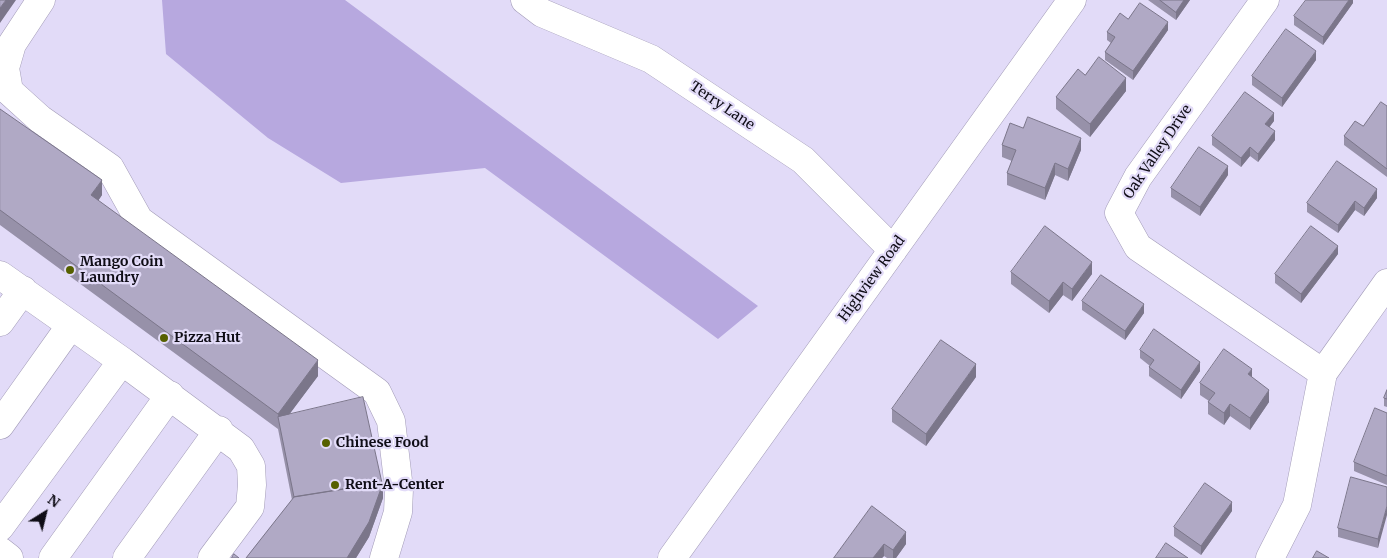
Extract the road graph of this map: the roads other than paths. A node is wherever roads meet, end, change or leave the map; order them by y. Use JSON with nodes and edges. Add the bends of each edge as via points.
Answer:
{"nodes":[{"id":1,"x":41,"y":0,"type":"edge"},
{"id":2,"x":525,"y":0,"type":"edge"},
{"id":3,"x":1072,"y":0,"type":"edge"},
{"id":4,"x":1265,"y":0,"type":"edge"},
{"id":5,"x":894,"y":250,"type":"junction"},
{"id":6,"x":0,"y":274,"type":"edge"},
{"id":7,"x":1387,"y":283,"type":"edge"},
{"id":8,"x":23,"y":290,"type":"junction"},
{"id":9,"x":0,"y":322,"type":"edge"},
{"id":10,"x":72,"y":325,"type":"junction"},
{"id":11,"x":122,"y":360,"type":"junction"},
{"id":12,"x":1323,"y":373,"type":"junction"},
{"id":13,"x":170,"y":395,"type":"junction"},
{"id":14,"x":0,"y":425,"type":"edge"},
{"id":15,"x":219,"y":430,"type":"junction"},
{"id":16,"x":0,"y":527,"type":"edge"},
{"id":17,"x":0,"y":551,"type":"edge"},
{"id":18,"x":9,"y":558,"type":"edge"},
{"id":19,"x":53,"y":558,"type":"edge"},
{"id":20,"x":127,"y":558,"type":"edge"},
{"id":21,"x":212,"y":558,"type":"edge"},
{"id":22,"x":384,"y":558,"type":"edge"},
{"id":23,"x":672,"y":558,"type":"edge"},
{"id":24,"x":1270,"y":558,"type":"edge"}],
"edges":[{"from":1,"to":22,"type":"street","via":[[12,44],[5,68],[9,91],[40,119],[110,168],[138,220],[377,392],[391,420],[399,489],[398,512]]},
{"from":2,"to":5,"type":"street","name":"Terry Lane","via":[[542,13],[651,59],[803,160]]},
{"from":3,"to":5,"type":"street","name":"Highview Road"},
{"from":4,"to":12,"type":"street","name":"Oak Valley Drive","via":[[1138,177],[1119,213],[1138,247]]},
{"from":5,"to":23,"type":"street","name":"Highview Road"},
{"from":6,"to":8,"type":"street"},
{"from":7,"to":12,"type":"street"},
{"from":8,"to":9,"type":"street"},
{"from":8,"to":10,"type":"street"},
{"from":10,"to":11,"type":"street"},
{"from":10,"to":14,"type":"street"},
{"from":11,"to":13,"type":"street"},
{"from":11,"to":16,"type":"street"},
{"from":12,"to":24,"type":"street","via":[[1297,505]]},
{"from":13,"to":15,"type":"street"},
{"from":13,"to":19,"type":"street"},
{"from":15,"to":20,"type":"street"},
{"from":15,"to":21,"type":"street","via":[[241,449],[251,466],[252,485],[250,507]]},
{"from":17,"to":18,"type":"street"}]}
